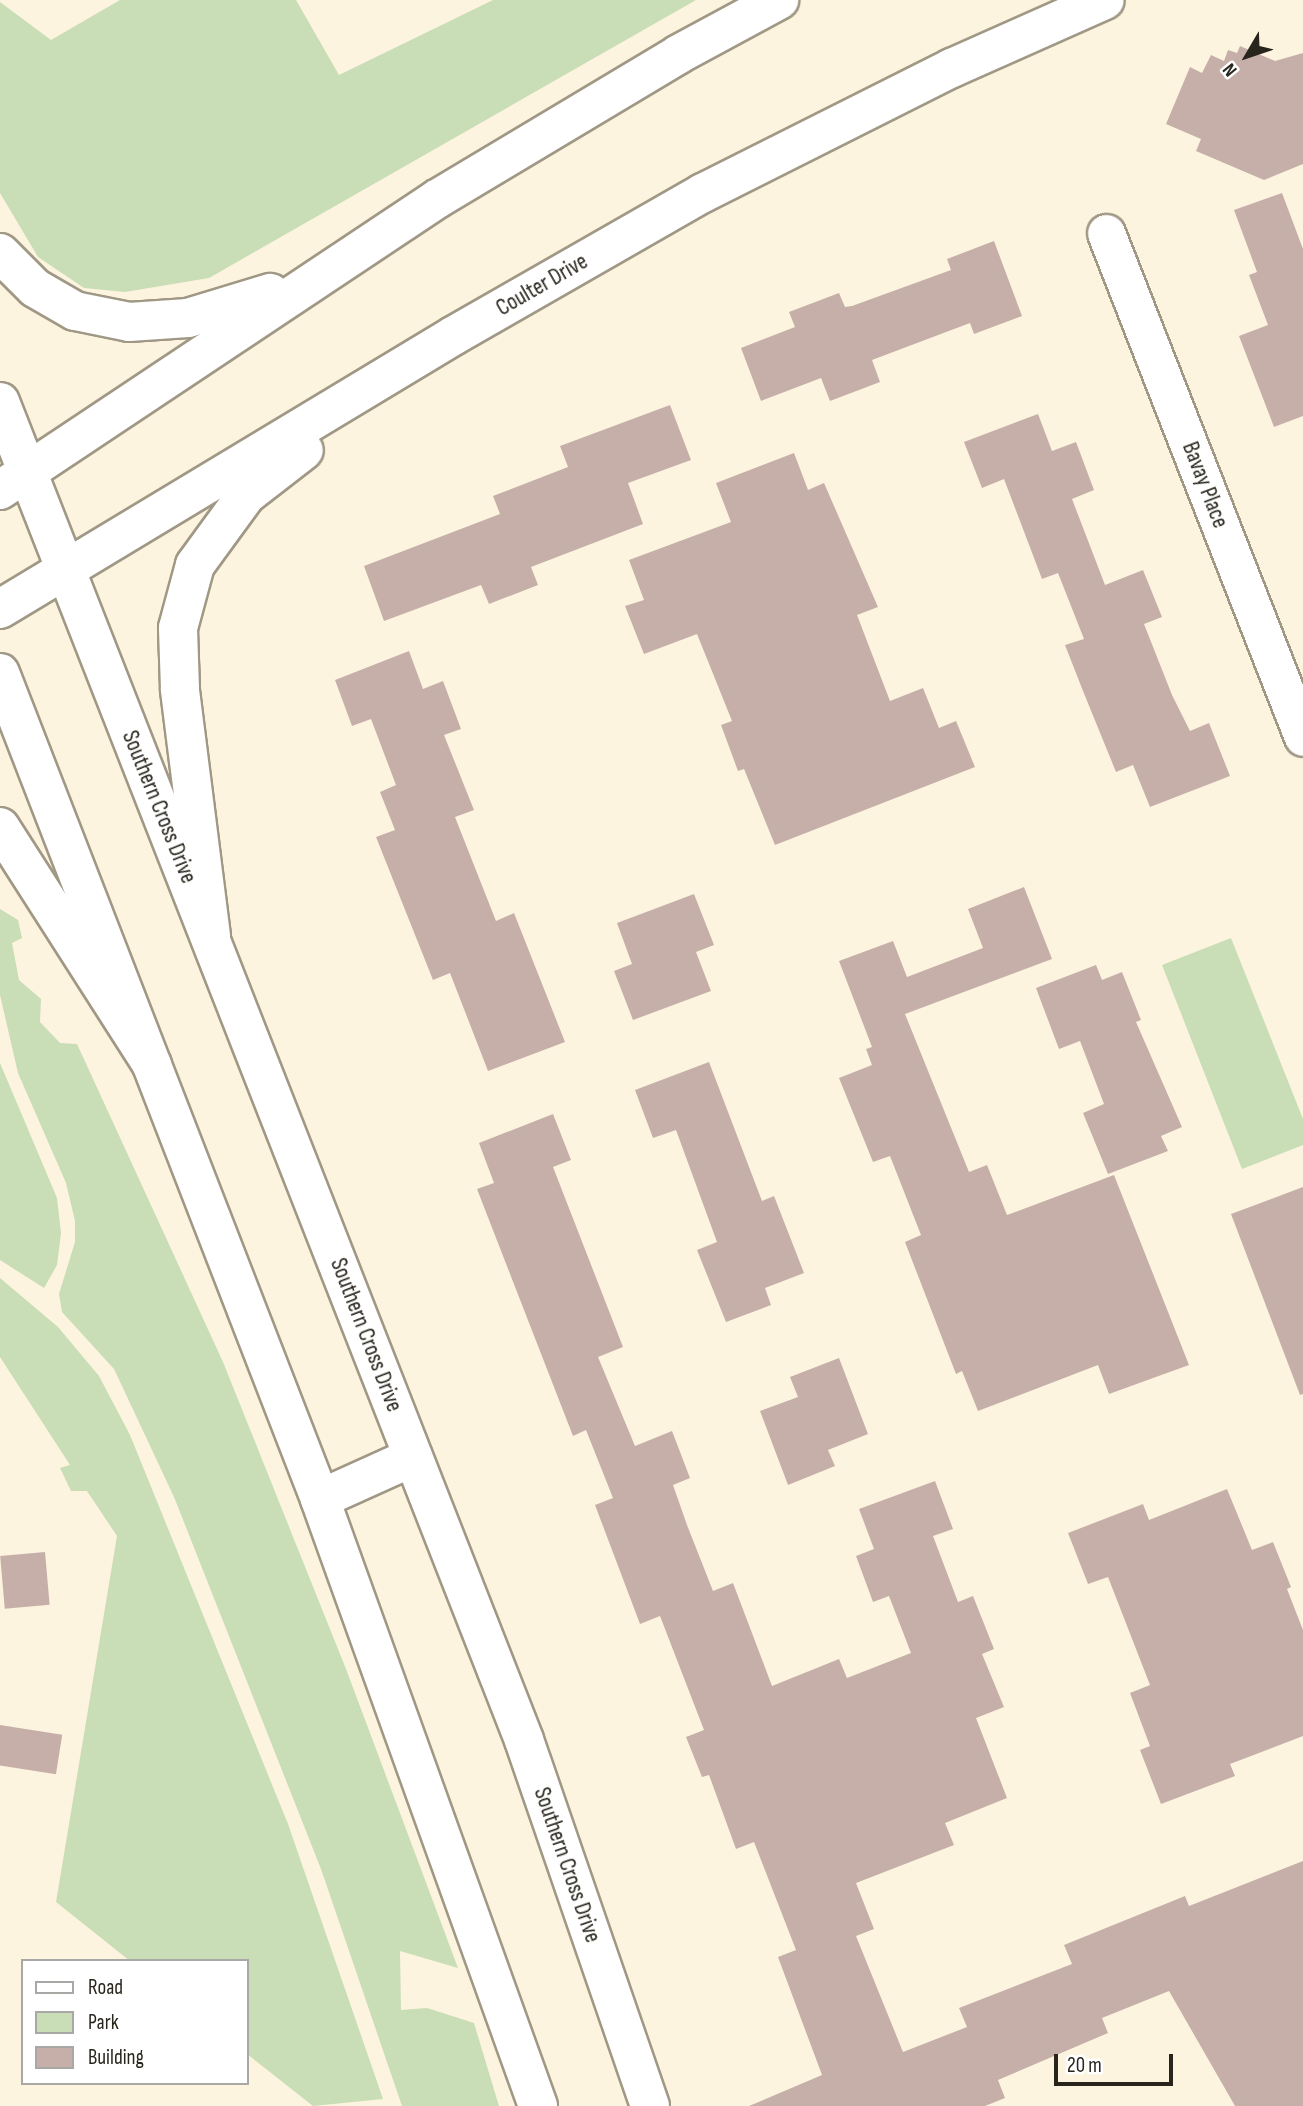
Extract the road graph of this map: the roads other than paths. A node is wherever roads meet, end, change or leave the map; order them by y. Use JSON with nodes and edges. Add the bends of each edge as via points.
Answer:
{"nodes":[{"id":1,"x":779,"y":0,"type":"edge"},
{"id":2,"x":1105,"y":0,"type":"edge"},
{"id":3,"x":1106,"y":233,"type":"dead end"},
{"id":4,"x":0,"y":253,"type":"edge"},
{"id":5,"x":310,"y":280,"type":"junction"},
{"id":6,"x":453,"y":336,"type":"junction"},
{"id":7,"x":0,"y":402,"type":"edge"},
{"id":8,"x":14,"y":480,"type":"edge"},
{"id":9,"x":66,"y":569,"type":"junction"},
{"id":10,"x":0,"y":610,"type":"edge"},
{"id":11,"x":0,"y":673,"type":"edge"},
{"id":12,"x":1303,"y":737,"type":"edge"},
{"id":13,"x":0,"y":827,"type":"edge"},
{"id":14,"x":211,"y":936,"type":"junction"},
{"id":15,"x":152,"y":1065,"type":"junction"},
{"id":16,"x":413,"y":1457,"type":"junction"},
{"id":17,"x":320,"y":1499,"type":"junction"},
{"id":18,"x":538,"y":2106,"type":"edge"},
{"id":19,"x":650,"y":2106,"type":"edge"}],
"edges":[{"from":1,"to":5,"type":"main road","via":[[679,54]]},
{"from":2,"to":6,"type":"main road","name":"Coulter Drive","via":[[952,68],[703,193]]},
{"from":3,"to":12,"type":"street","name":"Bavay Place"},
{"from":4,"to":5,"type":"main road","via":[[35,288],[75,311],[129,322],[188,318]]},
{"from":5,"to":8,"type":"main road"},
{"from":6,"to":9,"type":"main road","name":"Coulter Drive"},
{"from":6,"to":14,"type":"main road","via":[[246,495],[195,565],[178,628],[180,689]]},
{"from":7,"to":8,"type":"main road","name":"Southern Cross Drive"},
{"from":8,"to":9,"type":"main road","name":"Southern Cross Drive"},
{"from":9,"to":10,"type":"main road","name":"Coulter Drive"},
{"from":9,"to":14,"type":"main road","name":"Southern Cross Drive"},
{"from":11,"to":15,"type":"main road"},
{"from":13,"to":15,"type":"main road"},
{"from":14,"to":16,"type":"main road","name":"Southern Cross Drive"},
{"from":15,"to":17,"type":"main road"},
{"from":16,"to":17,"type":"main road"},
{"from":16,"to":19,"type":"main road","name":"Southern Cross Drive","via":[[524,1740]]},
{"from":17,"to":18,"type":"main road"}]}
